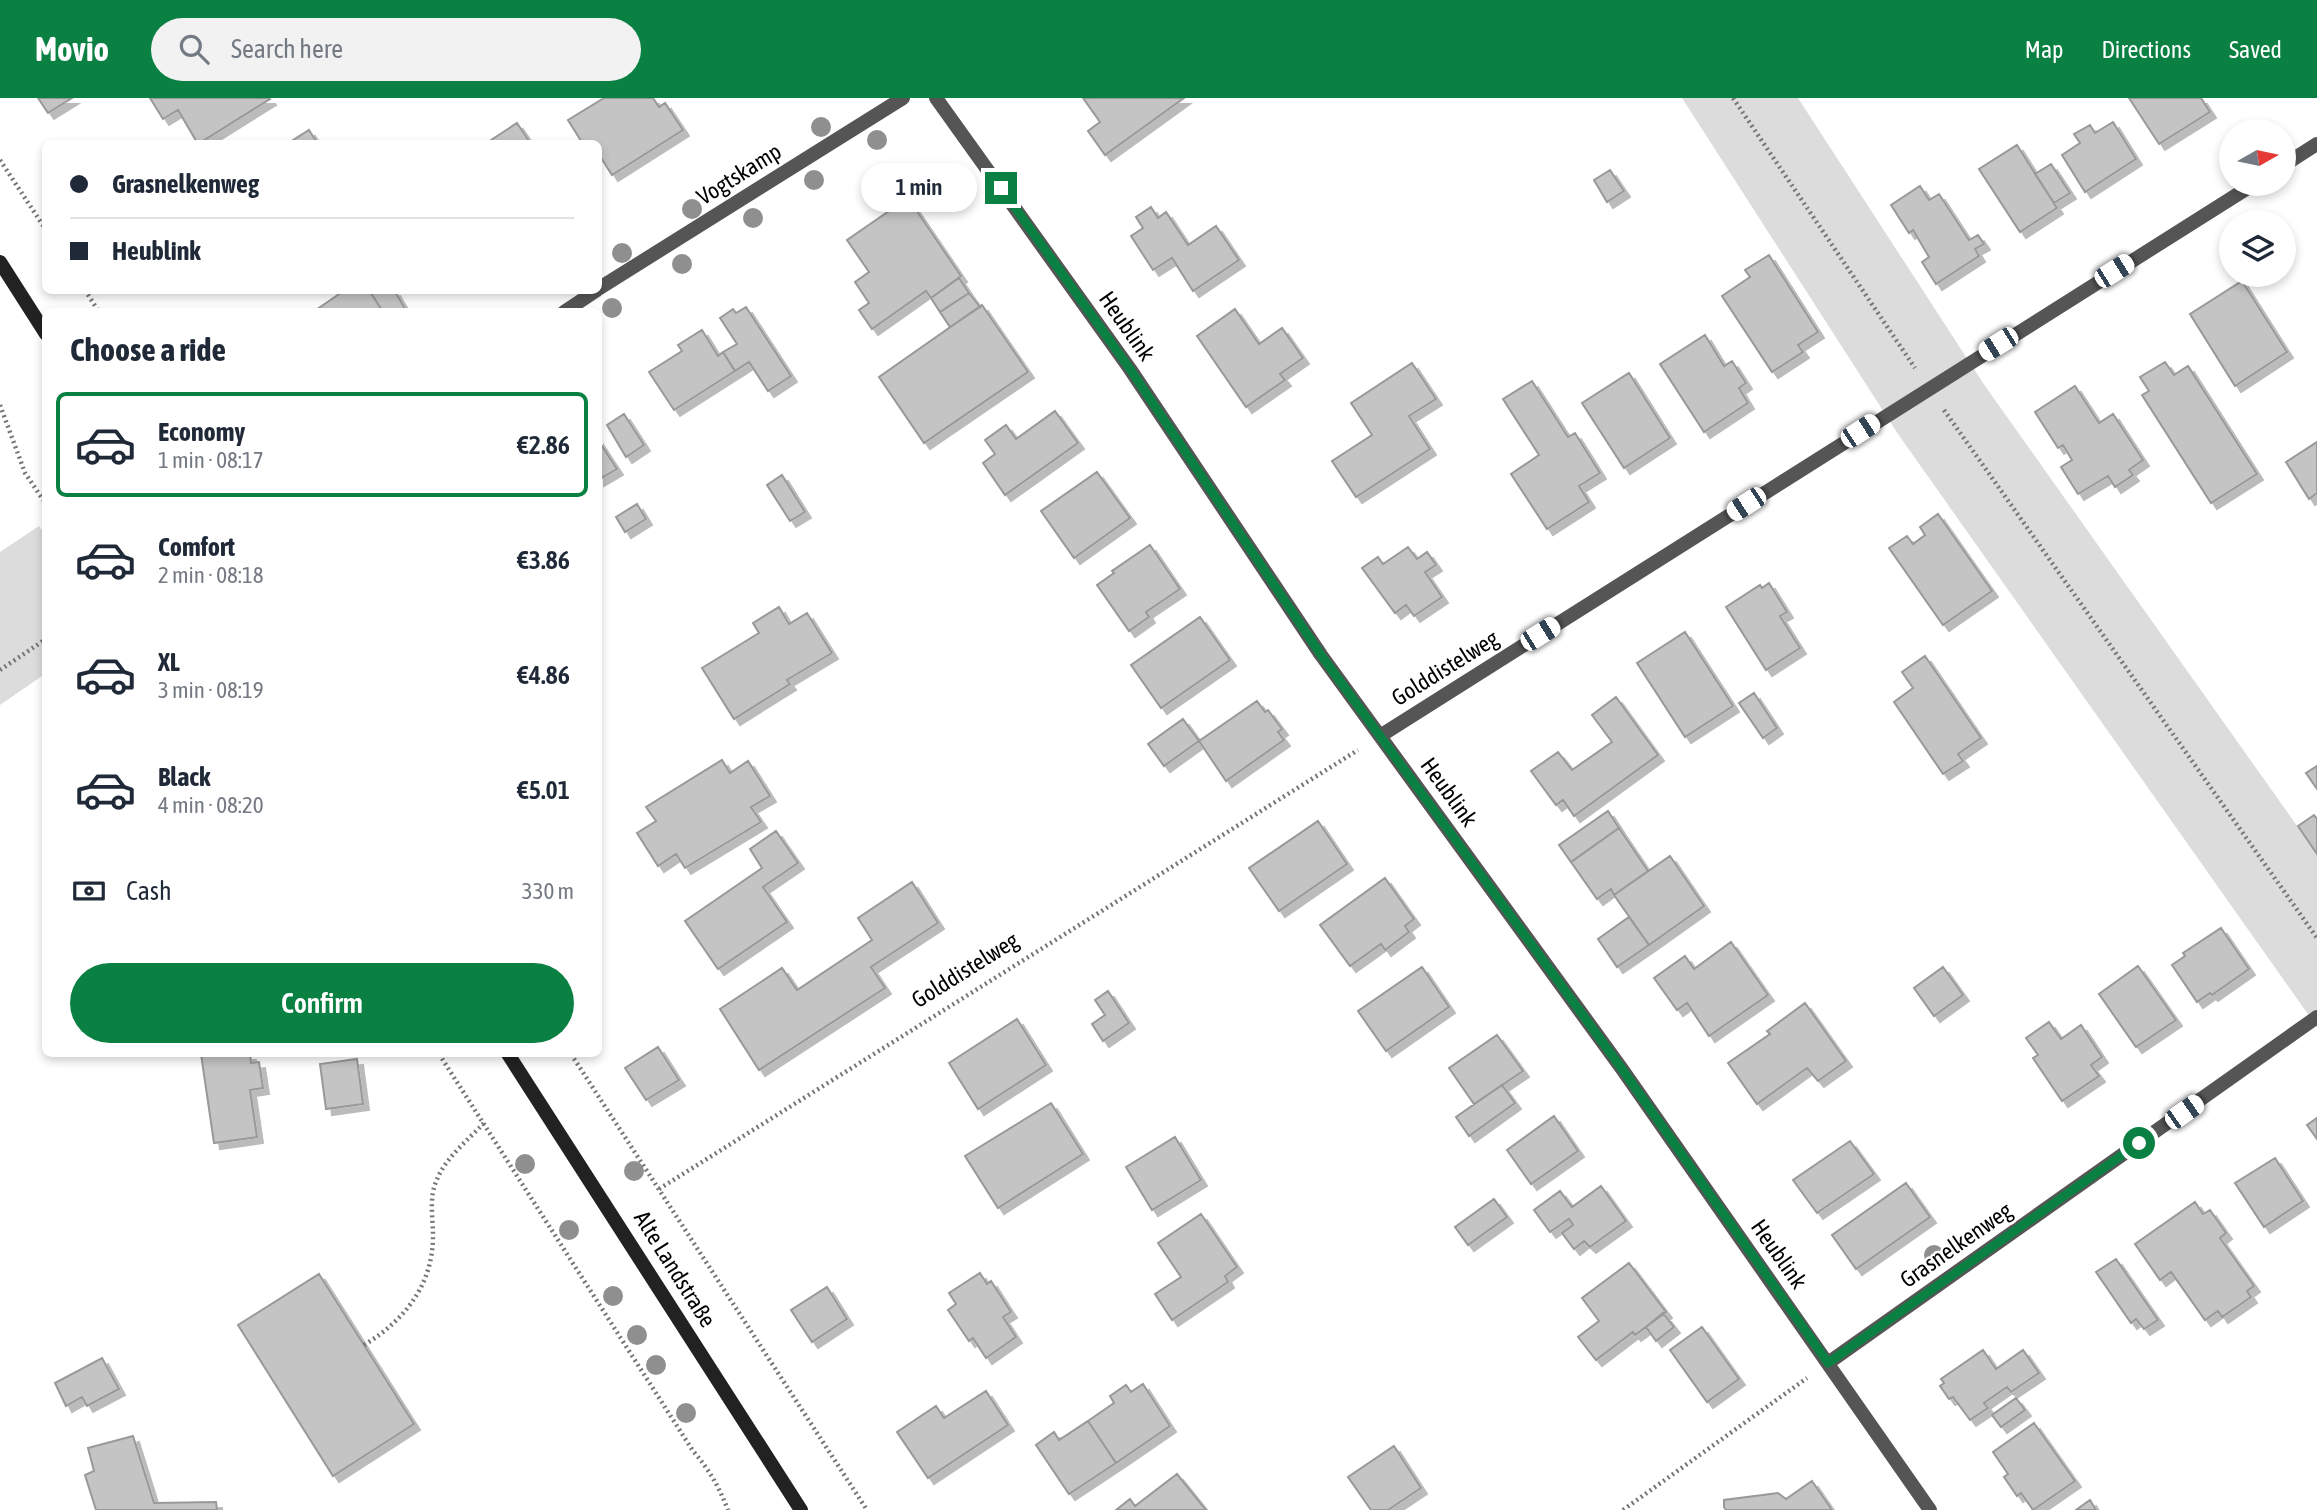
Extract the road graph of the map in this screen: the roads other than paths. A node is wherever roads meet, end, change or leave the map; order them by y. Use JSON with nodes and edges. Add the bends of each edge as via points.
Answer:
{"nodes":[{"id":1,"x":903,"y":98,"type":"edge"},
{"id":2,"x":936,"y":98,"type":"edge"},
{"id":3,"x":2317,"y":144,"type":"edge"},
{"id":4,"x":2296,"y":157,"type":"edge"},
{"id":5,"x":2234,"y":196,"type":"edge"},
{"id":6,"x":0,"y":262,"type":"edge"},
{"id":7,"x":602,"y":287,"type":"edge"},
{"id":8,"x":592,"y":294,"type":"edge"},
{"id":9,"x":570,"y":308,"type":"edge"},
{"id":10,"x":42,"y":328,"type":"edge"},
{"id":11,"x":1380,"y":736,"type":"junction"},
{"id":12,"x":2317,"y":1017,"type":"edge"},
{"id":13,"x":510,"y":1057,"type":"edge"},
{"id":14,"x":1828,"y":1363,"type":"junction"},
{"id":15,"x":801,"y":1510,"type":"edge"},
{"id":16,"x":1930,"y":1510,"type":"edge"}],
"edges":[{"from":1,"to":7,"type":"street","name":"Vogtskamp"},
{"from":2,"to":11,"type":"street","name":"Heublink","via":[[1130,369]]},
{"from":3,"to":4,"type":"street"},
{"from":5,"to":11,"type":"street","name":"Golddistelweg"},
{"from":6,"to":10,"type":"main road"},
{"from":8,"to":9,"type":"street","name":"Vogtskamp"},
{"from":11,"to":14,"type":"street","name":"Heublink"},
{"from":12,"to":14,"type":"street","name":"Grasnelkenweg"},
{"from":13,"to":15,"type":"main road","name":"Alte Landstraße"},
{"from":14,"to":16,"type":"street","name":"Heublink"}]}
